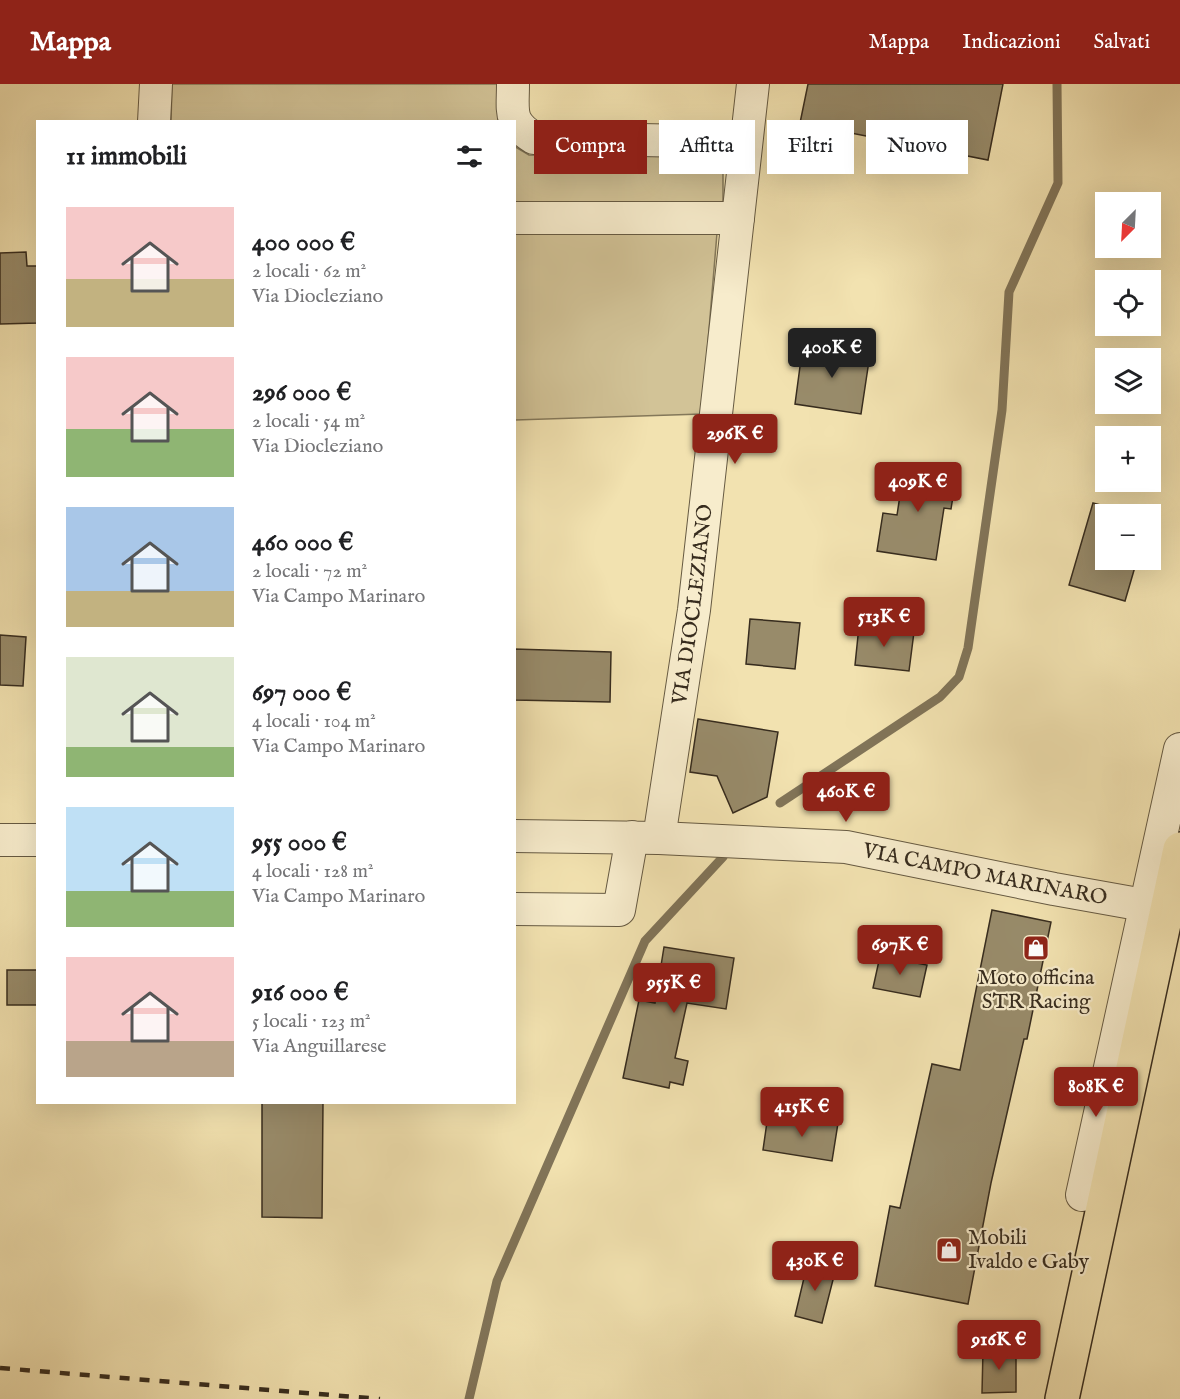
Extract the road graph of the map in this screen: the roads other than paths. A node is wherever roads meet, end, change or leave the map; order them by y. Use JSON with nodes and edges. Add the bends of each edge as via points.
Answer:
{"nodes":[{"id":1,"x":156,"y":84,"type":"edge"},
{"id":2,"x":513,"y":84,"type":"edge"},
{"id":3,"x":753,"y":84,"type":"edge"},
{"id":4,"x":154,"y":120,"type":"edge"},
{"id":5,"x":514,"y":120,"type":"edge"},
{"id":6,"x":749,"y":120,"type":"edge"},
{"id":7,"x":516,"y":124,"type":"edge"},
{"id":8,"x":659,"y":140,"type":"edge"},
{"id":9,"x":743,"y":174,"type":"edge"},
{"id":10,"x":516,"y":218,"type":"edge"},
{"id":11,"x":738,"y":218,"type":"junction"},
{"id":12,"x":1180,"y":749,"type":"edge"},
{"id":13,"x":516,"y":836,"type":"edge"},
{"id":14,"x":646,"y":837,"type":"junction"},
{"id":15,"x":0,"y":840,"type":"edge"},
{"id":16,"x":36,"y":840,"type":"edge"},
{"id":17,"x":1180,"y":849,"type":"edge"},
{"id":18,"x":1156,"y":907,"type":"junction"},
{"id":19,"x":516,"y":909,"type":"edge"},
{"id":20,"x":1082,"y":1195,"type":"dead end"},
{"id":21,"x":1062,"y":1399,"type":"edge"}],
"edges":[{"from":1,"to":4,"type":"street"},
{"from":2,"to":5,"type":"street"},
{"from":3,"to":6,"type":"street","name":"VIA DIOCLEZIANO"},
{"from":7,"to":8,"type":"street","via":[[534,138]]},
{"from":9,"to":11,"type":"street","name":"VIA DIOCLEZIANO"},
{"from":10,"to":11,"type":"street"},
{"from":11,"to":14,"type":"street","name":"VIA DIOCLEZIANO","via":[[694,610]]},
{"from":12,"to":18,"type":"street"},
{"from":13,"to":14,"type":"street","name":"VIA CAMPO MARINARO"},
{"from":14,"to":18,"type":"street","name":"VIA CAMPO MARINARO","via":[[846,847]]},
{"from":14,"to":19,"type":"street","name":"VIA DIOCLEZIANO","via":[[619,910]]},
{"from":15,"to":16,"type":"street"},
{"from":17,"to":18,"type":"main road"},
{"from":18,"to":20,"type":"street"},
{"from":18,"to":21,"type":"main road"}]}
